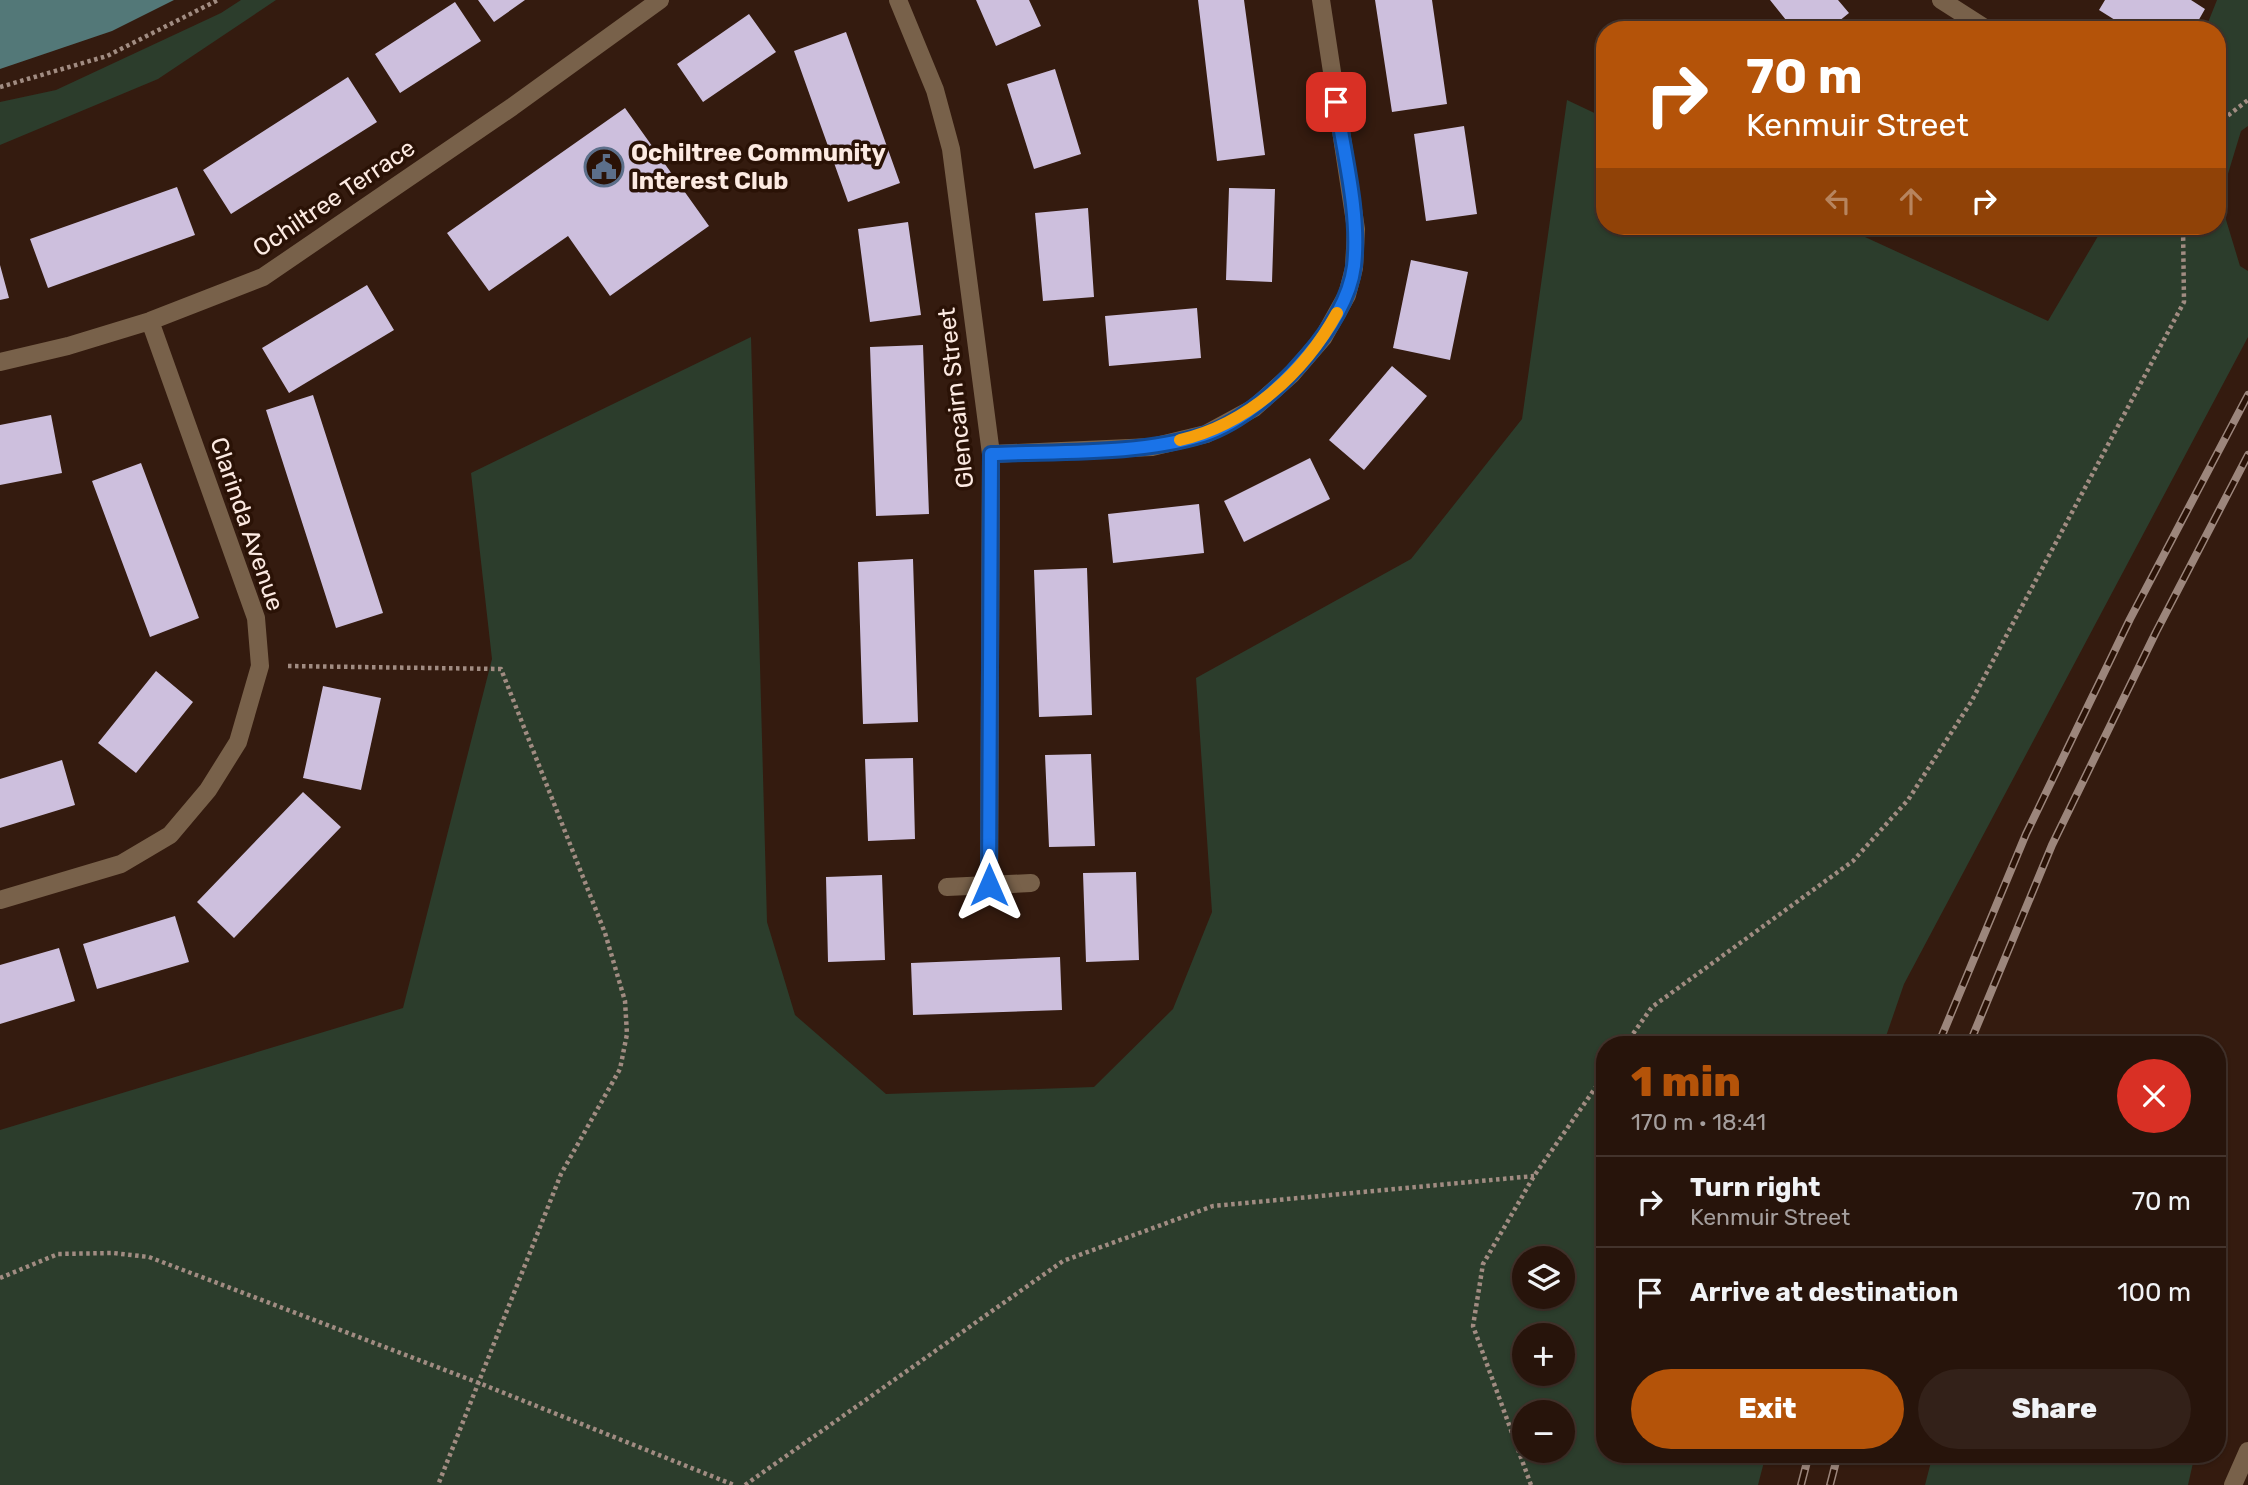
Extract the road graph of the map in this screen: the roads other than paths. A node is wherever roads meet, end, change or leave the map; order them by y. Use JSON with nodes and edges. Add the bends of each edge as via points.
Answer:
{"nodes":[{"id":1,"x":660,"y":0,"type":"edge"},
{"id":2,"x":898,"y":0,"type":"edge"},
{"id":3,"x":1321,"y":0,"type":"edge"},
{"id":4,"x":1941,"y":0,"type":"edge"},
{"id":5,"x":1974,"y":21,"type":"edge"},
{"id":6,"x":150,"y":321,"type":"junction"},
{"id":7,"x":0,"y":362,"type":"edge"},
{"id":8,"x":991,"y":454,"type":"junction"},
{"id":9,"x":1031,"y":883,"type":"dead end"},
{"id":10,"x":989,"y":885,"type":"junction"},
{"id":11,"x":947,"y":887,"type":"dead end"},
{"id":12,"x":0,"y":900,"type":"edge"},
{"id":13,"x":2248,"y":1451,"type":"edge"},
{"id":14,"x":2233,"y":1485,"type":"edge"}],
"edges":[{"from":1,"to":6,"type":"street","name":"Ochiltree Terrace","via":[[263,277]]},
{"from":2,"to":8,"type":"street","name":"Glencairn Street","via":[[935,90],[951,149]]},
{"from":3,"to":8,"type":"street","via":[[1356,229],[1347,295],[1323,338],[1254,408],[1206,434],[1152,447]]},
{"from":4,"to":5,"type":"street"},
{"from":6,"to":7,"type":"street","name":"Ochiltree Terrace"},
{"from":6,"to":12,"type":"street","name":"Clarinda Avenue","via":[[256,618],[260,666],[238,742],[208,790],[170,835],[121,864]]},
{"from":8,"to":10,"type":"street","name":"Glencairn Street"},
{"from":9,"to":10,"type":"street"},
{"from":10,"to":11,"type":"street"},
{"from":13,"to":14,"type":"street"}]}
